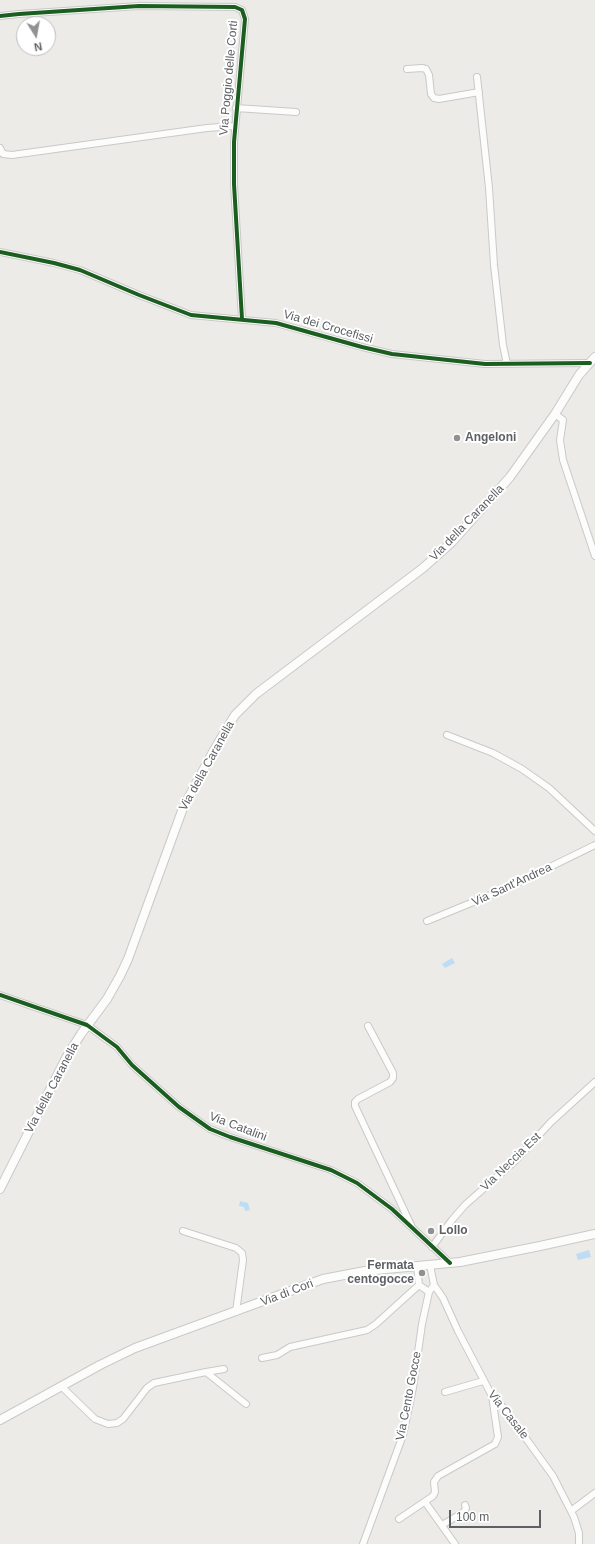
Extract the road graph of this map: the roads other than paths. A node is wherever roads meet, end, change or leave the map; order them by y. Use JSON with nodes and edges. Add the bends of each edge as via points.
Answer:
{"nodes":[{"id":1,"x":0,"y":16,"type":"edge"},
{"id":2,"x":408,"y":69,"type":"dead end"},
{"id":3,"x":477,"y":77,"type":"dead end"},
{"id":4,"x":479,"y":92,"type":"junction"},
{"id":5,"x":236,"y":108,"type":"junction"},
{"id":6,"x":296,"y":112,"type":"dead end"},
{"id":7,"x":234,"y":126,"type":"junction"},
{"id":8,"x":0,"y":148,"type":"edge"},
{"id":9,"x":0,"y":252,"type":"edge"},
{"id":10,"x":242,"y":319,"type":"junction"},
{"id":11,"x":592,"y":360,"type":"edge"},
{"id":12,"x":507,"y":364,"type":"junction"},
{"id":13,"x":556,"y":414,"type":"junction"},
{"id":14,"x":595,"y":556,"type":"edge"},
{"id":15,"x":447,"y":735,"type":"dead end"},
{"id":16,"x":595,"y":831,"type":"edge"},
{"id":17,"x":595,"y":845,"type":"edge"},
{"id":18,"x":427,"y":921,"type":"dead end"},
{"id":19,"x":0,"y":995,"type":"edge"},
{"id":20,"x":87,"y":1025,"type":"junction"},
{"id":21,"x":368,"y":1026,"type":"dead end"},
{"id":22,"x":595,"y":1082,"type":"edge"},
{"id":23,"x":0,"y":1189,"type":"edge"},
{"id":24,"x":412,"y":1228,"type":"junction"},
{"id":25,"x":183,"y":1231,"type":"dead end"},
{"id":26,"x":595,"y":1234,"type":"edge"},
{"id":27,"x":432,"y":1247,"type":"junction"},
{"id":28,"x":450,"y":1263,"type":"junction"},
{"id":29,"x":430,"y":1265,"type":"junction"},
{"id":30,"x":417,"y":1266,"type":"junction"},
{"id":31,"x":419,"y":1285,"type":"junction"},
{"id":32,"x":434,"y":1285,"type":"junction"},
{"id":33,"x":429,"y":1292,"type":"junction"},
{"id":34,"x":236,"y":1312,"type":"junction"},
{"id":35,"x":262,"y":1358,"type":"dead end"},
{"id":36,"x":224,"y":1369,"type":"dead end"},
{"id":37,"x":206,"y":1372,"type":"junction"},
{"id":38,"x":483,"y":1381,"type":"junction"},
{"id":39,"x":61,"y":1386,"type":"junction"},
{"id":40,"x":445,"y":1392,"type":"dead end"},
{"id":41,"x":492,"y":1396,"type":"junction"},
{"id":42,"x":246,"y":1404,"type":"dead end"},
{"id":43,"x":0,"y":1420,"type":"edge"},
{"id":44,"x":595,"y":1493,"type":"edge"},
{"id":45,"x":425,"y":1502,"type":"junction"},
{"id":46,"x":465,"y":1505,"type":"dead end"},
{"id":47,"x":571,"y":1511,"type":"junction"},
{"id":48,"x":399,"y":1519,"type":"dead end"},
{"id":49,"x":442,"y":1525,"type":"junction"},
{"id":50,"x":363,"y":1544,"type":"edge"},
{"id":51,"x":455,"y":1544,"type":"edge"},
{"id":52,"x":579,"y":1544,"type":"edge"}],
"edges":[{"from":1,"to":5,"type":"street","name":"Via Poggio delle Corti","via":[[139,6],[238,7],[244,12],[245,19]]},
{"from":2,"to":4,"type":"street","via":[[426,69],[431,95],[435,99]]},
{"from":3,"to":4,"type":"street"},
{"from":4,"to":12,"type":"street","via":[[490,196],[493,260]]},
{"from":5,"to":6,"type":"street"},
{"from":5,"to":7,"type":"street","name":"Via Poggio delle Corti"},
{"from":7,"to":8,"type":"street","via":[[12,155],[3,154]]},
{"from":7,"to":10,"type":"street","name":"Via Poggio delle Corti","via":[[234,179]]},
{"from":9,"to":10,"type":"street","name":"Via dei Crocefissi","via":[[80,270],[191,314]]},
{"from":10,"to":12,"type":"street","name":"Via dei Crocefissi","via":[[284,325],[392,354],[460,362]]},
{"from":11,"to":12,"type":"street","name":"Via dei Crocefissi"},
{"from":11,"to":13,"type":"main road","name":"Via della Caranella","via":[[579,375]]},
{"from":13,"to":14,"type":"street","via":[[563,420],[560,440],[563,460]]},
{"from":13,"to":20,"type":"main road","name":"Via della Caranella","via":[[504,485],[445,549],[412,577],[256,694],[237,712],[184,808],[123,969],[107,999]]},
{"from":15,"to":16,"type":"street","via":[[498,755],[527,772],[549,788]]},
{"from":17,"to":18,"type":"street","name":"Via Sant'Andrea","via":[[505,889]]},
{"from":19,"to":20,"type":"street","name":"Via Catalini"},
{"from":20,"to":23,"type":"main road","name":"Via della Caranella","via":[[64,1060]]},
{"from":20,"to":24,"type":"street","name":"Via Catalini","via":[[119,1049],[148,1080],[203,1125],[349,1179],[374,1195]]},
{"from":21,"to":24,"type":"street","via":[[393,1078],[358,1098],[355,1106]]},
{"from":22,"to":27,"type":"street","name":"Via Neccia Est","via":[[554,1119],[515,1161],[465,1205]]},
{"from":24,"to":27,"type":"street","name":"Via Catalini"},
{"from":25,"to":34,"type":"street","via":[[242,1252]]},
{"from":26,"to":28,"type":"main road","name":"Via di Cori"},
{"from":27,"to":28,"type":"street","name":"Via Catalini"},
{"from":28,"to":29,"type":"main road","name":"Via di Cori"},
{"from":29,"to":30,"type":"main road","name":"Via di Cori"},
{"from":29,"to":32,"type":"street"},
{"from":30,"to":31,"type":"street"},
{"from":30,"to":34,"type":"main road","name":"Via di Cori","via":[[332,1277]]},
{"from":31,"to":33,"type":"street"},
{"from":31,"to":35,"type":"street","via":[[367,1330],[290,1347],[277,1355]]},
{"from":32,"to":33,"type":"street"},
{"from":32,"to":38,"type":"street","name":"Via Casale","via":[[443,1298]]},
{"from":33,"to":50,"type":"street","name":"Via Cento Gocce","via":[[403,1435]]},
{"from":34,"to":39,"type":"main road","name":"Via di Cori","via":[[135,1348]]},
{"from":36,"to":37,"type":"street"},
{"from":37,"to":39,"type":"street","via":[[152,1384],[126,1416],[112,1424],[95,1419]]},
{"from":37,"to":42,"type":"street"},
{"from":38,"to":40,"type":"street"},
{"from":38,"to":41,"type":"street","name":"Via Casale"},
{"from":39,"to":43,"type":"main road","name":"Via di Cori"},
{"from":41,"to":45,"type":"street","via":[[498,1437],[496,1442],[438,1476],[434,1483],[434,1495]]},
{"from":41,"to":47,"type":"street","name":"Via Casale","via":[[504,1408],[553,1476]]},
{"from":44,"to":47,"type":"street"},
{"from":45,"to":48,"type":"street"},
{"from":45,"to":49,"type":"street"},
{"from":46,"to":49,"type":"street","via":[[464,1512]]},
{"from":47,"to":52,"type":"street","name":"Via Casale","via":[[579,1533]]},
{"from":49,"to":51,"type":"street"}]}
